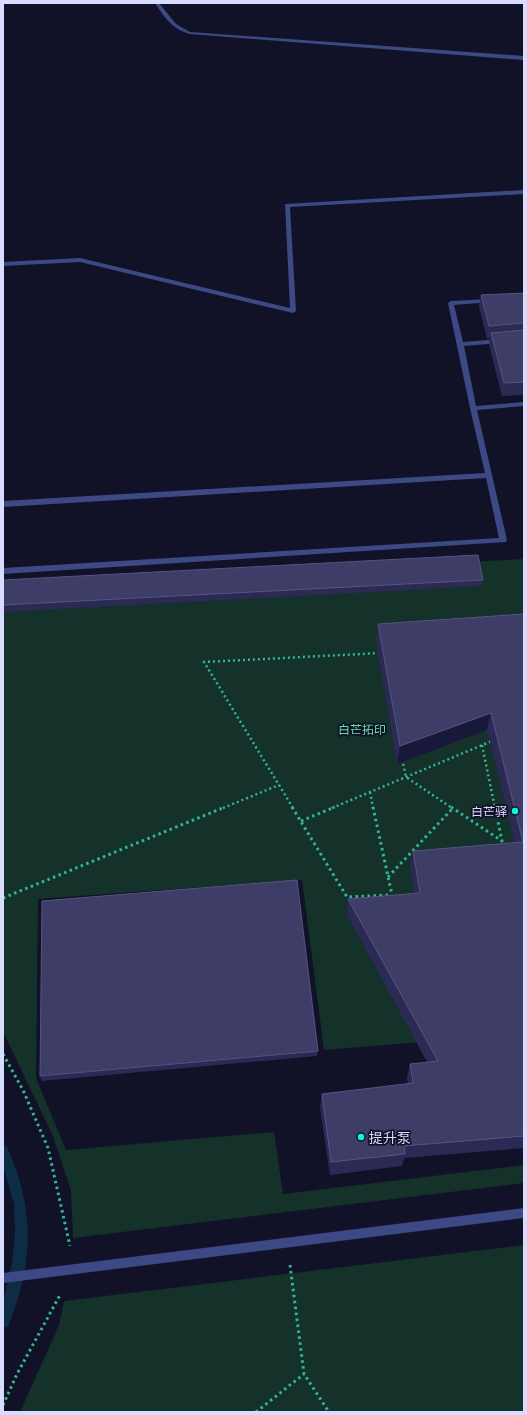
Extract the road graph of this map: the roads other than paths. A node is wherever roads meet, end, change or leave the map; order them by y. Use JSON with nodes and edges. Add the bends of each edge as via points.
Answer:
{"nodes":[{"id":1,"x":157,"y":3,"type":"edge"},
{"id":2,"x":524,"y":58,"type":"edge"},
{"id":3,"x":524,"y":192,"type":"edge"},
{"id":4,"x":3,"y":264,"type":"edge"},
{"id":5,"x":495,"y":300,"type":"edge"},
{"id":6,"x":510,"y":340,"type":"edge"},
{"id":7,"x":460,"y":344,"type":"junction"},
{"id":8,"x":524,"y":404,"type":"edge"},
{"id":9,"x":473,"y":408,"type":"junction"},
{"id":10,"x":489,"y":475,"type":"junction"},
{"id":11,"x":3,"y":504,"type":"edge"},
{"id":12,"x":3,"y":571,"type":"edge"},
{"id":13,"x":524,"y":1212,"type":"edge"},
{"id":14,"x":3,"y":1278,"type":"edge"}],
"edges":[{"from":1,"to":2,"type":"street","via":[[171,23],[180,30],[190,33]]},
{"from":3,"to":4,"type":"street","via":[[288,205],[293,311],[80,260]]},
{"from":5,"to":7,"type":"street","via":[[451,303]]},
{"from":6,"to":7,"type":"street"},
{"from":7,"to":9,"type":"street"},
{"from":8,"to":9,"type":"street"},
{"from":9,"to":10,"type":"street"},
{"from":10,"to":11,"type":"street"},
{"from":10,"to":12,"type":"street","via":[[503,540]]},
{"from":13,"to":14,"type":"street"}]}
